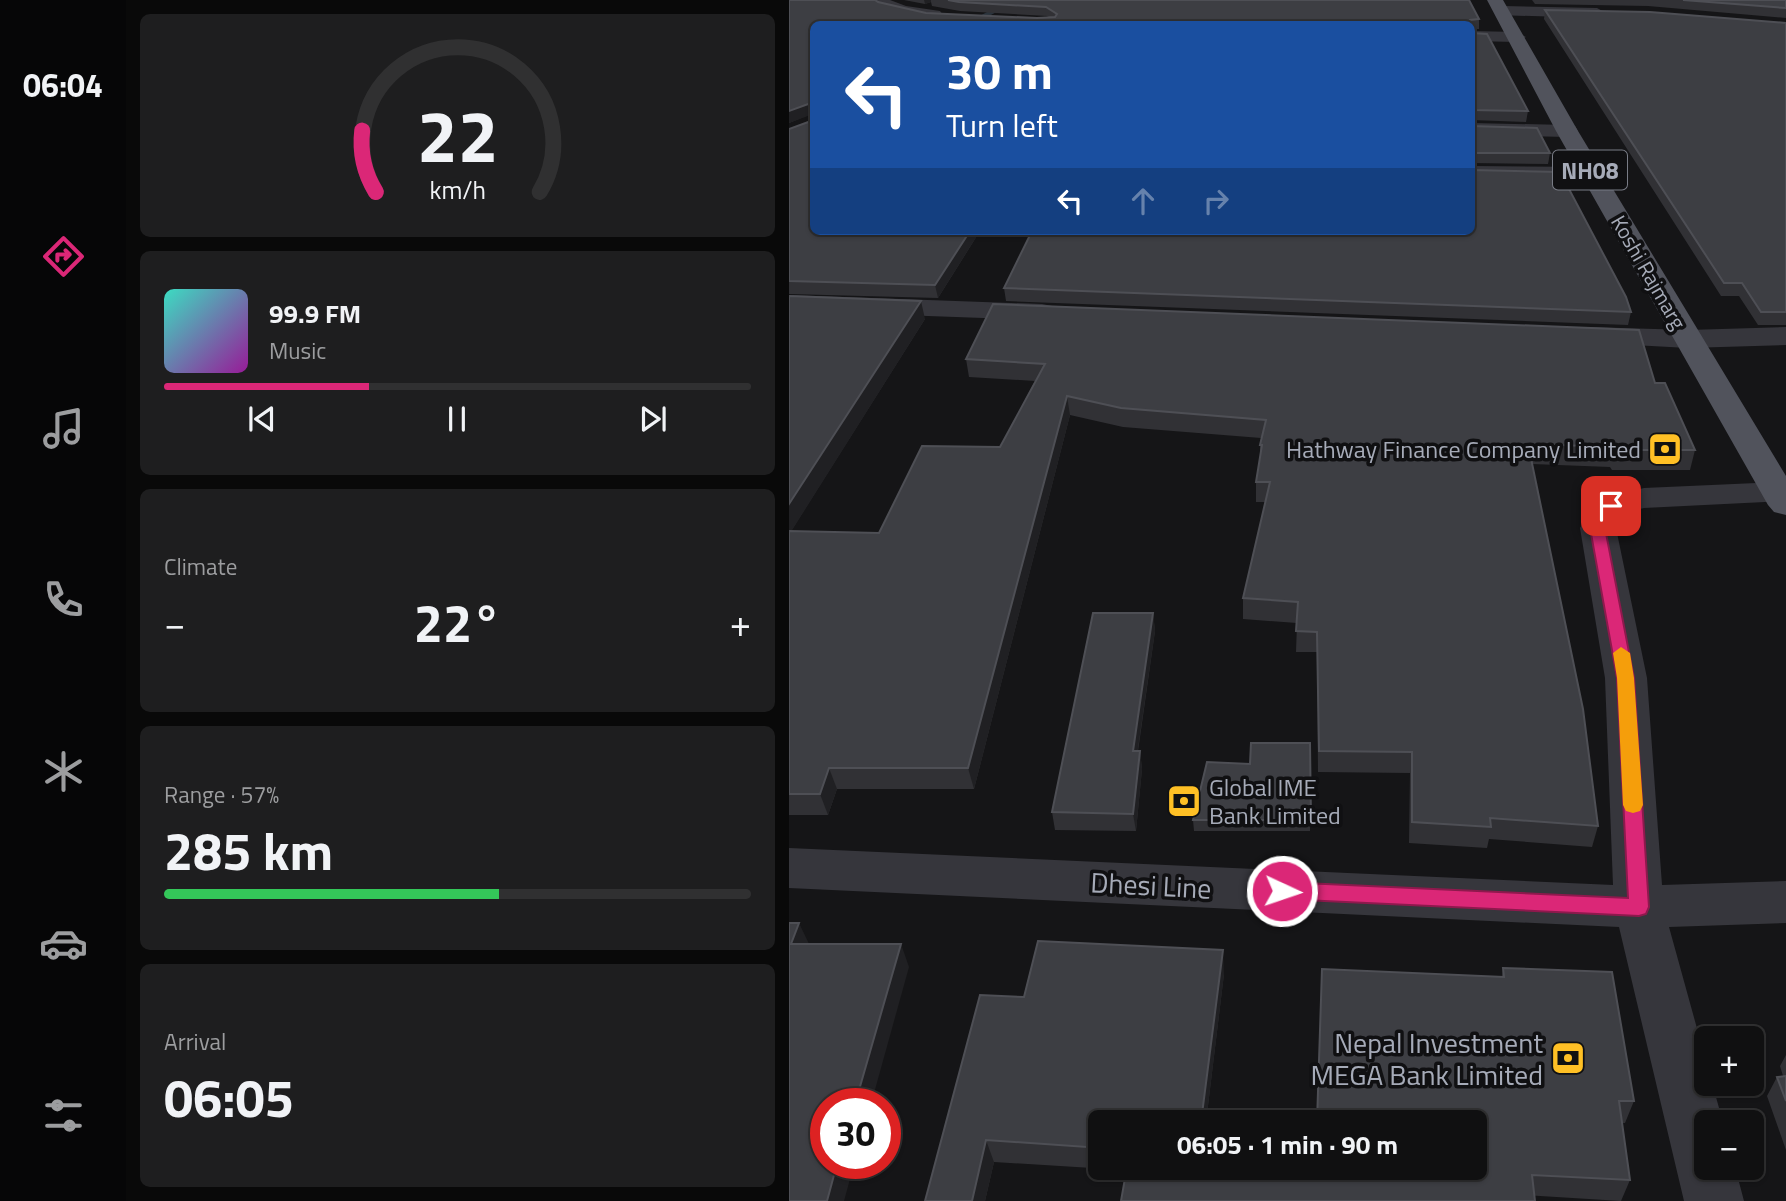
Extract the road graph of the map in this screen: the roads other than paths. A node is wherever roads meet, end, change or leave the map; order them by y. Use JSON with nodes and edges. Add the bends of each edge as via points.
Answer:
{"nodes":[{"id":1,"x":875,"y":0,"type":"edge"},
{"id":2,"x":1498,"y":6,"type":"edge"},
{"id":3,"x":1609,"y":13,"type":"edge"},
{"id":4,"x":898,"y":18,"type":"edge"},
{"id":5,"x":952,"y":18,"type":"edge"},
{"id":6,"x":1475,"y":36,"type":"edge"},
{"id":7,"x":1517,"y":37,"type":"junction"},
{"id":8,"x":1475,"y":129,"type":"edge"},
{"id":9,"x":1567,"y":131,"type":"junction"},
{"id":10,"x":1475,"y":173,"type":"edge"},
{"id":11,"x":1592,"y":174,"type":"junction"},
{"id":12,"x":789,"y":303,"type":"edge"},
{"id":13,"x":1072,"y":313,"type":"edge"},
{"id":14,"x":1566,"y":335,"type":"edge"},
{"id":15,"x":1786,"y":336,"type":"edge"},
{"id":16,"x":1688,"y":339,"type":"junction"},
{"id":17,"x":1782,"y":498,"type":"edge"},
{"id":18,"x":789,"y":868,"type":"edge"},
{"id":19,"x":1786,"y":902,"type":"edge"},
{"id":20,"x":1639,"y":907,"type":"junction"},
{"id":21,"x":1714,"y":1201,"type":"edge"}],
"edges":[{"from":1,"to":4,"type":"street"},
{"from":2,"to":3,"type":"street"},
{"from":2,"to":7,"type":"main road","name":"Koshi Rajmarg","number":"NH08"},
{"from":4,"to":5,"type":"street"},
{"from":6,"to":7,"type":"street"},
{"from":7,"to":9,"type":"main road","name":"Koshi Rajmarg","number":"NH08"},
{"from":8,"to":9,"type":"street"},
{"from":9,"to":11,"type":"main road","name":"Koshi Rajmarg","number":"NH08"},
{"from":10,"to":11,"type":"street"},
{"from":11,"to":16,"type":"main road","name":"Koshi Rajmarg","number":"NH08"},
{"from":12,"to":13,"type":"street"},
{"from":14,"to":16,"type":"street"},
{"from":15,"to":16,"type":"street"},
{"from":16,"to":17,"type":"main road","name":"Koshi Rajmarg","number":"NH08"},
{"from":17,"to":20,"type":"street","via":[[1644,498],[1611,506],[1598,528],[1626,678]]},
{"from":18,"to":20,"type":"street","name":"Dhesi Line"},
{"from":19,"to":20,"type":"street","name":"Dhesi Line"},
{"from":20,"to":21,"type":"street"}]}
